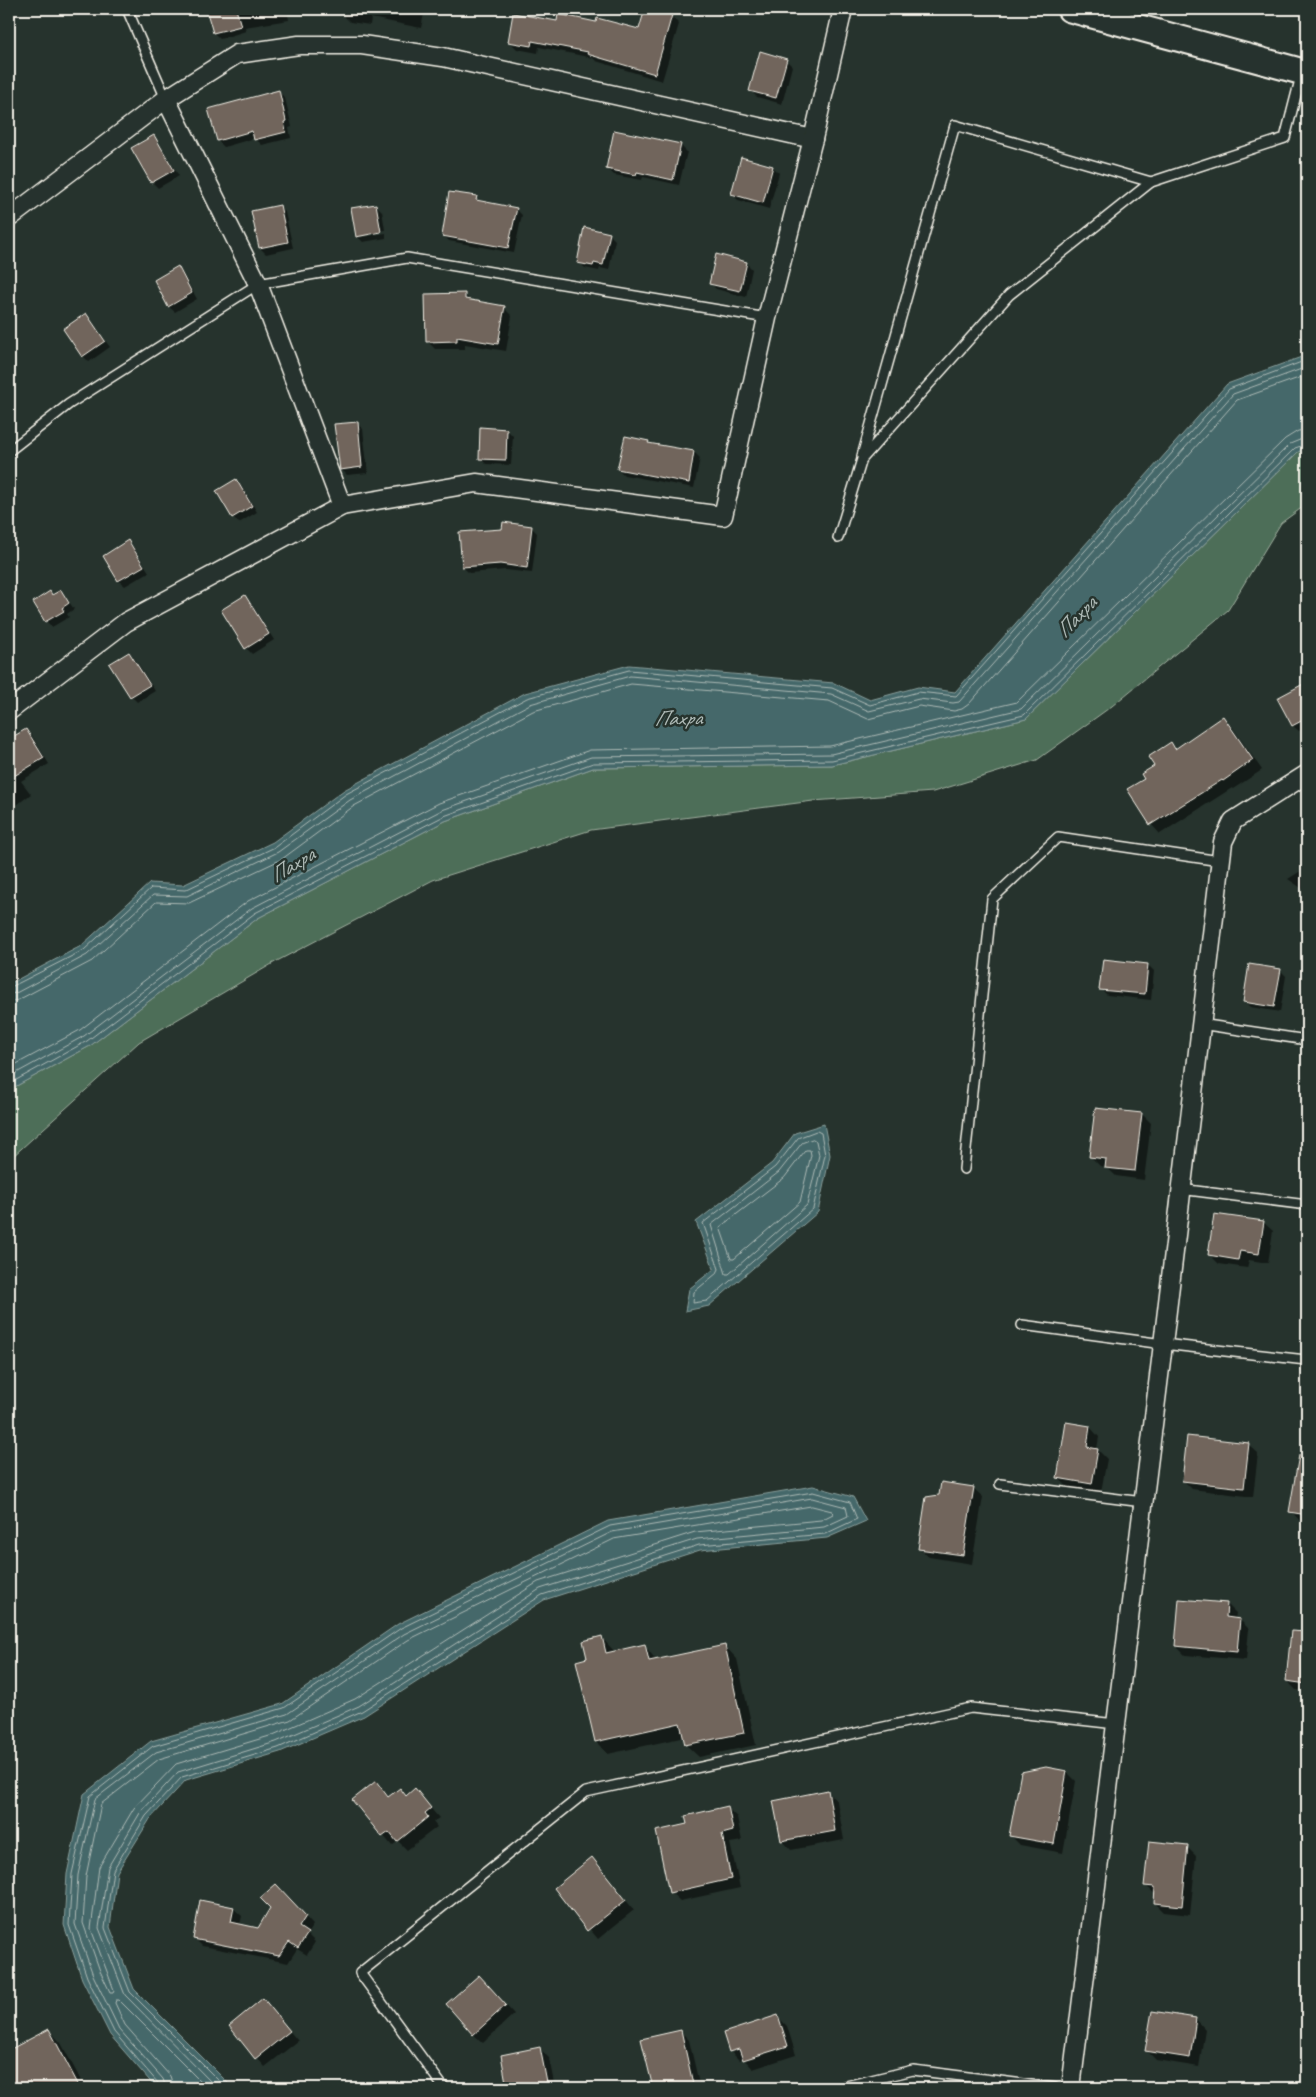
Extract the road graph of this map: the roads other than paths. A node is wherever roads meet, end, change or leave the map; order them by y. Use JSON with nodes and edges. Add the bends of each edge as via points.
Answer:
{"nodes":[{"id":1,"x":127,"y":9,"type":"edge"},
{"id":2,"x":843,"y":9,"type":"edge"},
{"id":3,"x":1070,"y":9,"type":"edge"},
{"id":4,"x":1305,"y":73,"type":"edge"},
{"id":5,"x":166,"y":99,"type":"junction"},
{"id":6,"x":813,"y":139,"type":"junction"},
{"id":7,"x":1151,"y":182,"type":"junction"},
{"id":8,"x":9,"y":218,"type":"edge"},
{"id":9,"x":258,"y":284,"type":"junction"},
{"id":10,"x":767,"y":318,"type":"junction"},
{"id":11,"x":9,"y":451,"type":"edge"},
{"id":12,"x":862,"y":459,"type":"junction"},
{"id":13,"x":342,"y":506,"type":"junction"},
{"id":14,"x":838,"y":538,"type":"dead end"},
{"id":15,"x":9,"y":711,"type":"edge"},
{"id":16,"x":1307,"y":774,"type":"edge"},
{"id":17,"x":1220,"y":861,"type":"junction"},
{"id":18,"x":1200,"y":1024,"type":"junction"},
{"id":19,"x":1307,"y":1040,"type":"edge"},
{"id":20,"x":964,"y":1169,"type":"dead end"},
{"id":21,"x":1180,"y":1189,"type":"junction"},
{"id":22,"x":1307,"y":1205,"type":"edge"},
{"id":23,"x":1022,"y":1325,"type":"dead end"},
{"id":24,"x":1163,"y":1344,"type":"junction"},
{"id":25,"x":1306,"y":1360,"type":"edge"},
{"id":26,"x":1000,"y":1484,"type":"dead end"},
{"id":27,"x":1143,"y":1502,"type":"junction"},
{"id":28,"x":1116,"y":1724,"type":"junction"},
{"id":29,"x":444,"y":2088,"type":"edge"},
{"id":30,"x":838,"y":2088,"type":"edge"},
{"id":31,"x":1055,"y":2088,"type":"edge"},
{"id":32,"x":1071,"y":2088,"type":"edge"}],
"edges":[{"from":1,"to":5,"type":"lane"},
{"from":2,"to":6,"type":"street"},
{"from":3,"to":4,"type":"main road"},
{"from":4,"to":7,"type":"lane","via":[[1285,138]]},
{"from":5,"to":6,"type":"street","via":[[237,54],[299,44],[362,46],[443,57]]},
{"from":5,"to":8,"type":"street"},
{"from":5,"to":9,"type":"street"},
{"from":6,"to":10,"type":"street"},
{"from":7,"to":12,"type":"lane","via":[[1009,295]]},
{"from":7,"to":12,"type":"lane","via":[[955,126]]},
{"from":9,"to":10,"type":"lane","via":[[407,258]]},
{"from":9,"to":11,"type":"lane","via":[[69,404]]},
{"from":9,"to":13,"type":"street"},
{"from":10,"to":13,"type":"street","via":[[723,516],[476,483]]},
{"from":12,"to":14,"type":"lane"},
{"from":13,"to":15,"type":"street","via":[[126,622]]},
{"from":16,"to":17,"type":"street","via":[[1233,821],[1223,842]]},
{"from":17,"to":18,"type":"street"},
{"from":17,"to":20,"type":"lane","via":[[1058,837],[992,899]]},
{"from":18,"to":19,"type":"lane"},
{"from":18,"to":21,"type":"street"},
{"from":21,"to":22,"type":"lane"},
{"from":21,"to":24,"type":"street"},
{"from":23,"to":24,"type":"lane"},
{"from":24,"to":25,"type":"lane"},
{"from":24,"to":27,"type":"street"},
{"from":26,"to":27,"type":"lane"},
{"from":27,"to":28,"type":"street"},
{"from":28,"to":29,"type":"lane","via":[[971,1708],[586,1792],[360,1973]]},
{"from":28,"to":32,"type":"street"},
{"from":30,"to":31,"type":"lane","via":[[913,2070]]}]}
